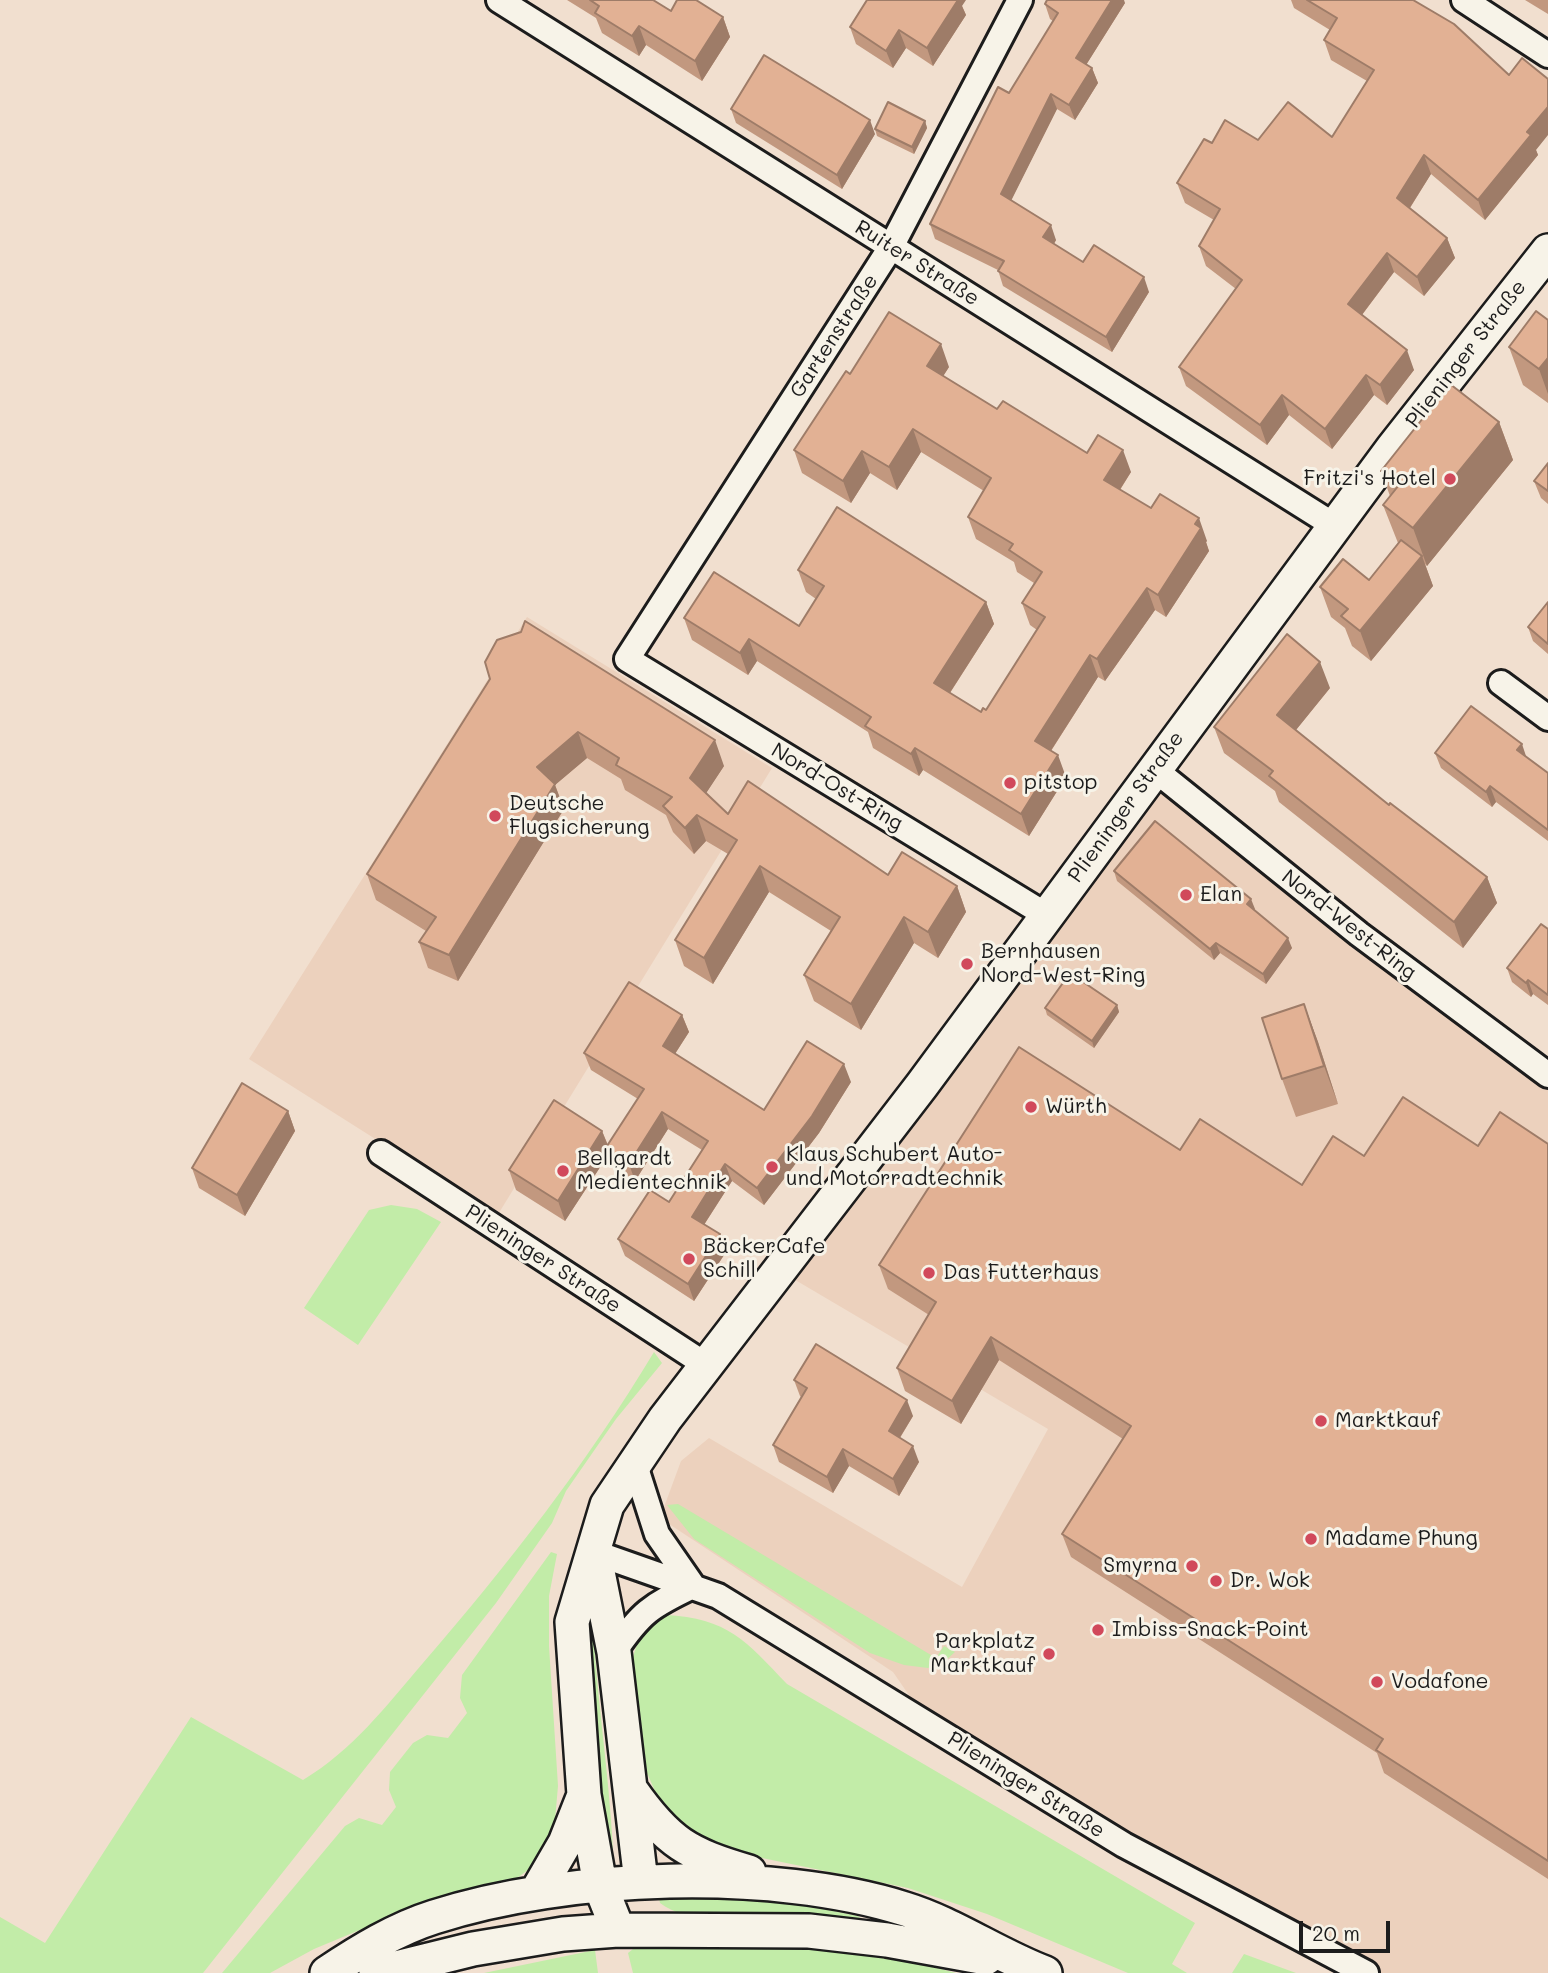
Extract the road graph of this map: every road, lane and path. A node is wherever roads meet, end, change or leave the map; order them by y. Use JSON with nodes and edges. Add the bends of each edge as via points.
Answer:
{"nodes":[{"id":1,"x":499,"y":0,"type":"edge"},
{"id":2,"x":1020,"y":0,"type":"edge"},
{"id":3,"x":1464,"y":0,"type":"edge"},
{"id":4,"x":1548,"y":55,"type":"edge"},
{"id":5,"x":891,"y":247,"type":"junction"},
{"id":6,"x":1548,"y":251,"type":"edge"},
{"id":7,"x":1335,"y":526,"type":"junction"},
{"id":8,"x":627,"y":659,"type":"joint"},
{"id":9,"x":1501,"y":683,"type":"dead end"},
{"id":10,"x":1548,"y":718,"type":"edge"},
{"id":11,"x":1154,"y":769,"type":"junction"},
{"id":12,"x":1046,"y":915,"type":"junction"},
{"id":13,"x":1548,"y":1075,"type":"edge"},
{"id":14,"x":381,"y":1153,"type":"dead end"},
{"id":15,"x":706,"y":1365,"type":"junction"},
{"id":16,"x":634,"y":1462,"type":"junction"},
{"id":17,"x":593,"y":1552,"type":"junction"},
{"id":18,"x":693,"y":1586,"type":"junction"},
{"id":19,"x":614,"y":1652,"type":"junction"},
{"id":20,"x":630,"y":1788,"type":"junction"},
{"id":21,"x":584,"y":1795,"type":"junction"},
{"id":22,"x":642,"y":1882,"type":"junction"},
{"id":23,"x":600,"y":1885,"type":"junction"},
{"id":24,"x":799,"y":1886,"type":"junction"},
{"id":25,"x":536,"y":1893,"type":"junction"},
{"id":26,"x":618,"y":1930,"type":"junction"},
{"id":27,"x":1034,"y":1969,"type":"edge"},
{"id":28,"x":327,"y":1973,"type":"edge"},
{"id":29,"x":376,"y":1973,"type":"edge"},
{"id":30,"x":1366,"y":1973,"type":"edge"}],
"edges":[{"from":1,"to":5,"type":"street","name":"Ruiter Straße"},
{"from":2,"to":5,"type":"street","name":"Gartenstraße"},
{"from":3,"to":4,"type":"street"},
{"from":5,"to":7,"type":"street","name":"Ruiter Straße"},
{"from":5,"to":8,"type":"street","name":"Gartenstraße"},
{"from":6,"to":7,"type":"main road","name":"Plieninger Straße"},
{"from":7,"to":11,"type":"main road","name":"Plieninger Straße"},
{"from":8,"to":12,"type":"street","name":"Nord-Ost-Ring"},
{"from":9,"to":10,"type":"street"},
{"from":11,"to":12,"type":"main road","name":"Plieninger Straße"},
{"from":11,"to":13,"type":"street","name":"Nord-West-Ring","via":[[1359,934]]},
{"from":12,"to":15,"type":"main road","name":"Plieninger Straße","via":[[908,1104]]},
{"from":14,"to":15,"type":"street","name":"Plieninger Straße"},
{"from":15,"to":16,"type":"main road","name":"Plieninger Straße"},
{"from":16,"to":17,"type":"main road","name":"Plieninger Straße","via":[[607,1505]]},
{"from":16,"to":18,"type":"street","name":"Plieninger Straße","via":[[657,1534]]},
{"from":17,"to":18,"type":"street","name":"Plieninger Straße"},
{"from":17,"to":19,"type":"main road","name":"Plieninger Straße"},
{"from":17,"to":21,"type":"main road","name":"Plieninger Straße","via":[[572,1622]]},
{"from":18,"to":19,"type":"street","via":[[653,1605],[631,1626]]},
{"from":18,"to":30,"type":"street","name":"Plieninger Straße","via":[[752,1615],[1146,1858]]},
{"from":19,"to":20,"type":"main road","name":"Plieninger Straße"},
{"from":20,"to":22,"type":"main road","name":"Plieninger Straße"},
{"from":20,"to":24,"type":"main road","via":[[650,1817],[697,1856]]},
{"from":21,"to":23,"type":"main road","name":"Plieninger Straße"},
{"from":21,"to":25,"type":"main road","via":[[565,1843]]},
{"from":22,"to":23,"type":"main road"},
{"from":22,"to":24,"type":"main road"},
{"from":22,"to":26,"type":"main road"},
{"from":23,"to":25,"type":"main road"},
{"from":23,"to":26,"type":"main road","name":"Plieninger Straße"},
{"from":24,"to":27,"type":"main road","via":[[906,1909]]},
{"from":25,"to":28,"type":"main road","via":[[433,1917],[391,1935]]},
{"from":26,"to":27,"type":"main road","via":[[809,1931],[887,1940]]},
{"from":26,"to":29,"type":"main road","via":[[473,1949]]}]}
